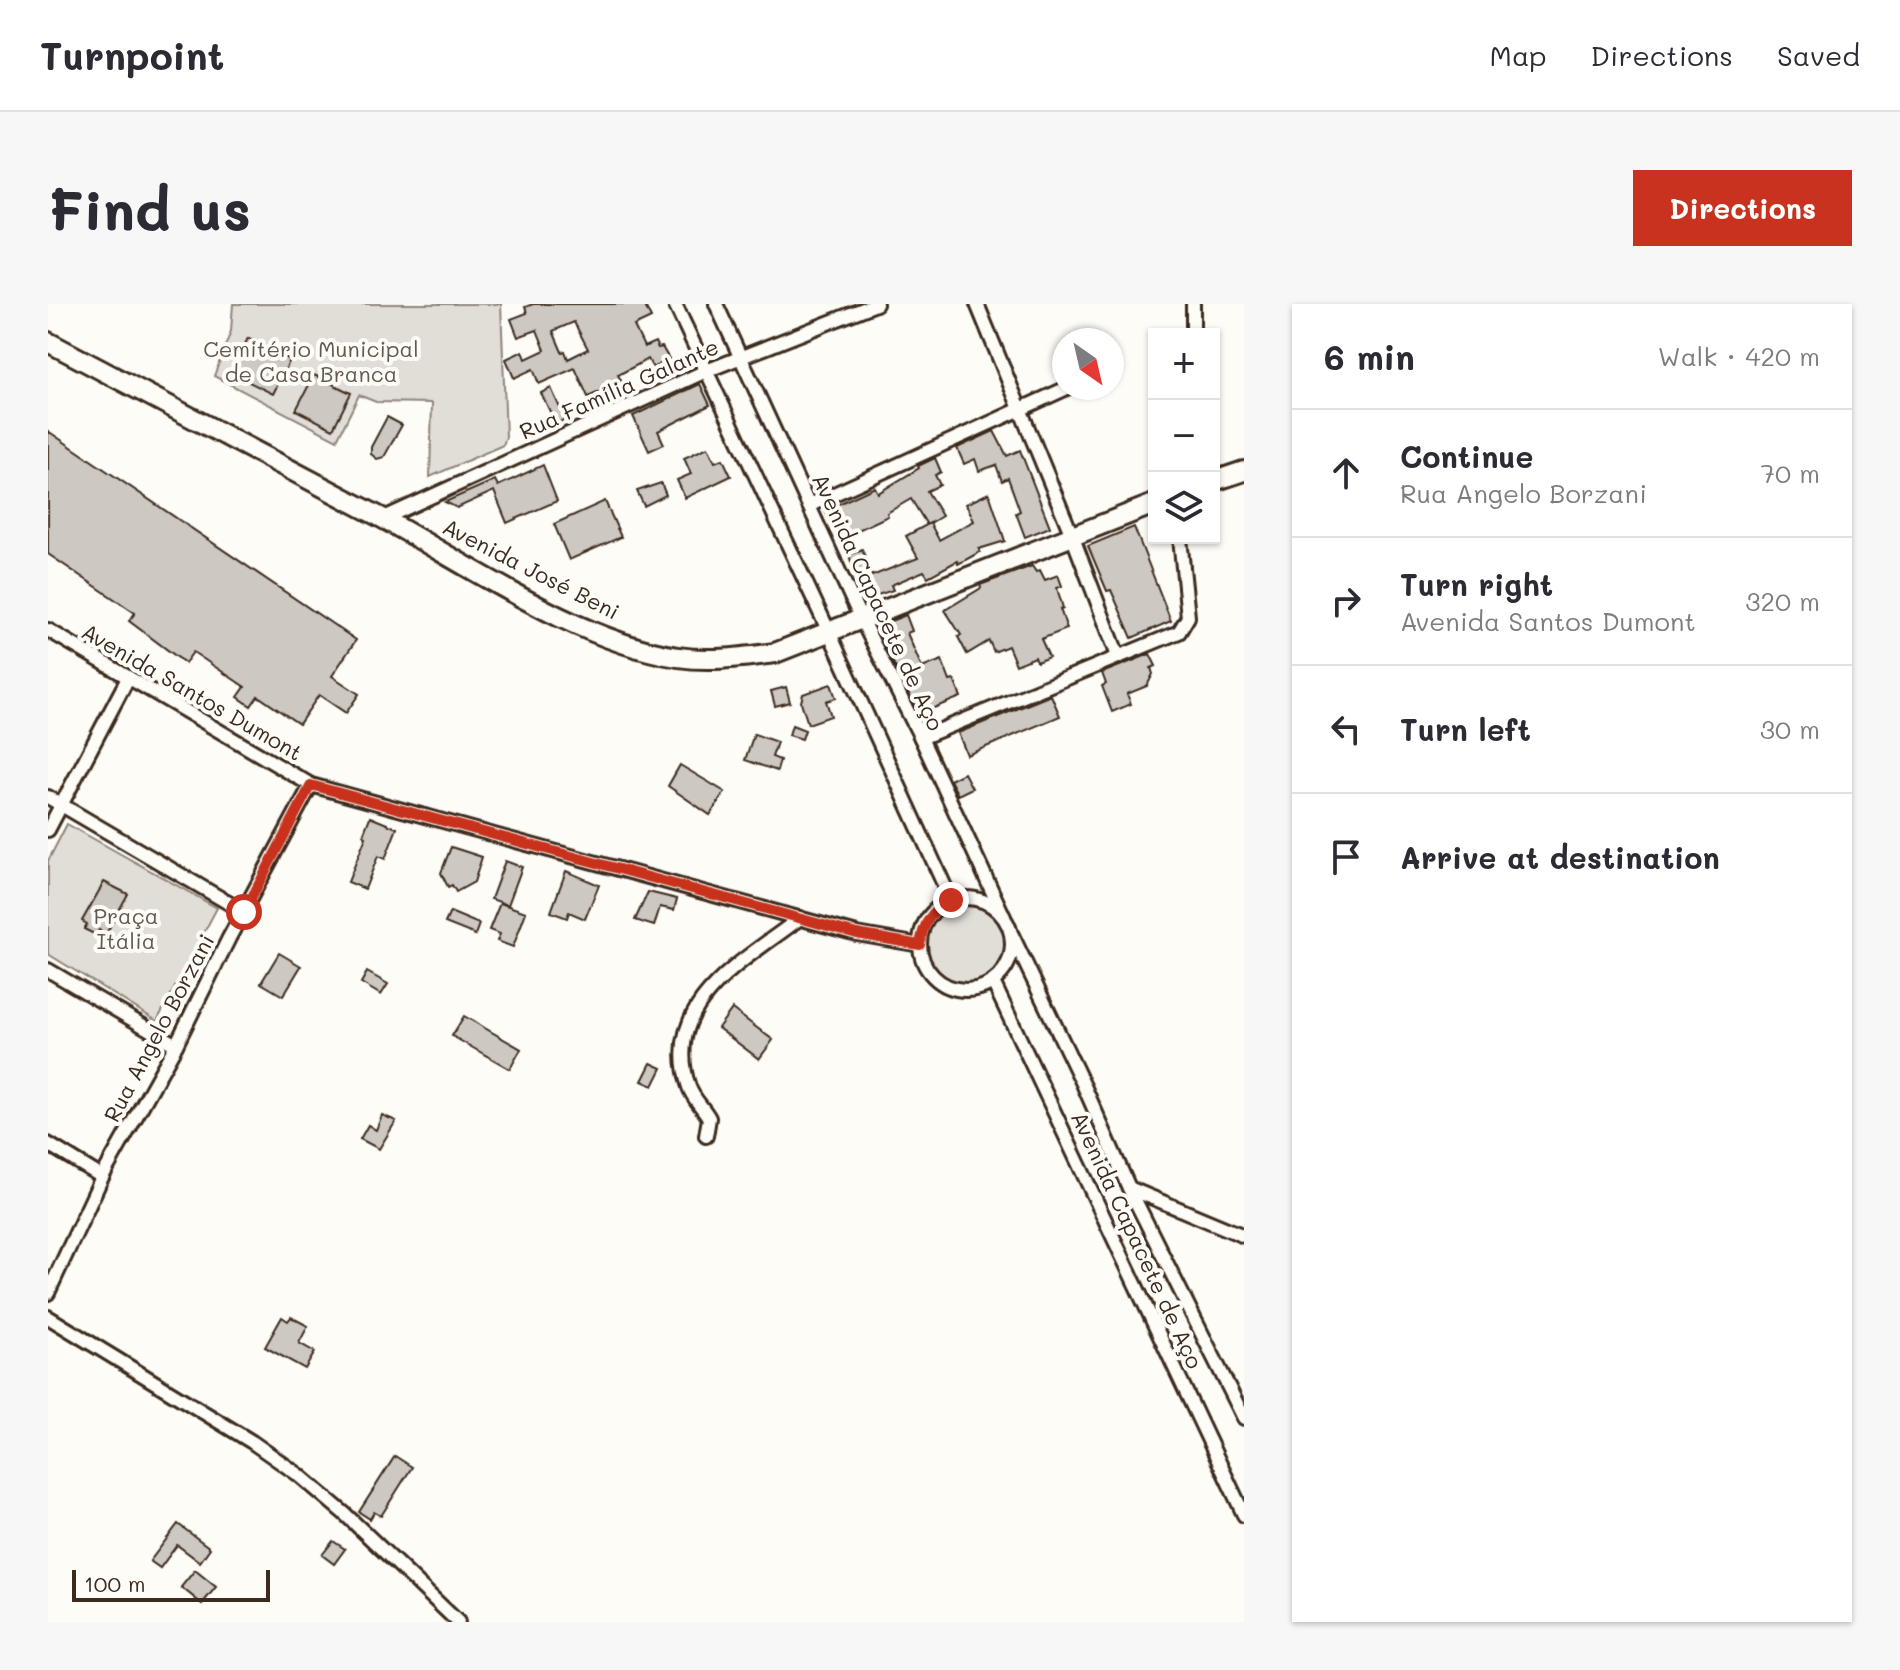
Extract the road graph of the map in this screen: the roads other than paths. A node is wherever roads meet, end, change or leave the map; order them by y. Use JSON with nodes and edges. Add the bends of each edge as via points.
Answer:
{"nodes":[{"id":1,"x":675,"y":304,"type":"edge"},
{"id":2,"x":716,"y":304,"type":"edge"},
{"id":3,"x":876,"y":304,"type":"edge"},
{"id":4,"x":977,"y":304,"type":"edge"},
{"id":5,"x":1193,"y":304,"type":"edge"},
{"id":6,"x":1193,"y":328,"type":"edge"},
{"id":7,"x":48,"y":342,"type":"edge"},
{"id":8,"x":741,"y":357,"type":"junction"},
{"id":9,"x":706,"y":371,"type":"junction"},
{"id":10,"x":1052,"y":395,"type":"edge"},
{"id":11,"x":1019,"y":409,"type":"junction"},
{"id":12,"x":1244,"y":471,"type":"edge"},
{"id":13,"x":1220,"y":479,"type":"edge"},
{"id":14,"x":810,"y":505,"type":"junction"},
{"id":15,"x":1148,"y":507,"type":"edge"},
{"id":16,"x":382,"y":519,"type":"junction"},
{"id":17,"x":1073,"y":538,"type":"junction"},
{"id":18,"x":1181,"y":544,"type":"edge"},
{"id":19,"x":861,"y":619,"type":"junction"},
{"id":20,"x":48,"y":630,"type":"edge"},
{"id":21,"x":829,"y":632,"type":"junction"},
{"id":22,"x":1118,"y":656,"type":"junction"},
{"id":23,"x":128,"y":678,"type":"junction"},
{"id":24,"x":921,"y":738,"type":"junction"},
{"id":25,"x":311,"y":785,"type":"junction"},
{"id":26,"x":48,"y":797,"type":"edge"},
{"id":27,"x":61,"y":805,"type":"junction"},
{"id":28,"x":48,"y":830,"type":"edge"},
{"id":29,"x":951,"y":900,"type":"junction"},
{"id":30,"x":244,"y":912,"type":"junction"},
{"id":31,"x":1004,"y":917,"type":"junction"},
{"id":32,"x":800,"y":918,"type":"junction"},
{"id":33,"x":1012,"y":935,"type":"junction"},
{"id":34,"x":920,"y":945,"type":"junction"},
{"id":35,"x":48,"y":970,"type":"edge"},
{"id":36,"x":993,"y":982,"type":"junction"},
{"id":37,"x":176,"y":1045,"type":"junction"},
{"id":38,"x":706,"y":1136,"type":"dead end"},
{"id":39,"x":48,"y":1144,"type":"edge"},
{"id":40,"x":102,"y":1177,"type":"junction"},
{"id":41,"x":1129,"y":1188,"type":"junction"},
{"id":42,"x":1244,"y":1236,"type":"edge"},
{"id":43,"x":48,"y":1293,"type":"edge"},
{"id":44,"x":48,"y":1317,"type":"edge"},
{"id":45,"x":1244,"y":1418,"type":"edge"},
{"id":46,"x":1244,"y":1515,"type":"edge"},
{"id":47,"x":458,"y":1622,"type":"edge"}],
"edges":[{"from":1,"to":9,"type":"street"},
{"from":2,"to":8,"type":"street","name":"Avenida Capacete de Aço"},
{"from":3,"to":8,"type":"street","name":"Rua Família Galante"},
{"from":4,"to":11,"type":"street"},
{"from":5,"to":6,"type":"street"},
{"from":7,"to":16,"type":"main road","name":"Avenida José Beni"},
{"from":8,"to":9,"type":"street","name":"Rua Família Galante"},
{"from":8,"to":14,"type":"street","name":"Avenida Capacete de Aço"},
{"from":9,"to":16,"type":"street","name":"Rua Família Galante"},
{"from":9,"to":21,"type":"street"},
{"from":10,"to":11,"type":"street"},
{"from":11,"to":14,"type":"street"},
{"from":11,"to":17,"type":"street"},
{"from":12,"to":13,"type":"main road"},
{"from":14,"to":19,"type":"street","name":"Avenida Capacete de Aço"},
{"from":15,"to":17,"type":"main road","name":"Avenida José Beni"},
{"from":16,"to":21,"type":"main road","name":"Avenida José Beni","via":[[555,614],[605,637],[677,657],[722,660],[775,653]]},
{"from":17,"to":19,"type":"main road","name":"Avenida José Beni"},
{"from":17,"to":22,"type":"street"},
{"from":18,"to":22,"type":"street","via":[[1188,617],[1184,626]]},
{"from":19,"to":21,"type":"main road","name":"Avenida José Beni"},
{"from":19,"to":24,"type":"street","name":"Avenida Capacete de Aço"},
{"from":20,"to":23,"type":"street","name":"Avenida Santos Dumont"},
{"from":21,"to":29,"type":"street"},
{"from":22,"to":24,"type":"street"},
{"from":23,"to":25,"type":"street","name":"Avenida Santos Dumont"},
{"from":23,"to":27,"type":"street"},
{"from":24,"to":31,"type":"street","name":"Avenida Capacete de Aço"},
{"from":25,"to":30,"type":"street","name":"Rua Angelo Borzani"},
{"from":25,"to":32,"type":"street","name":"Avenida Santos Dumont"},
{"from":26,"to":27,"type":"street"},
{"from":27,"to":28,"type":"street"},
{"from":27,"to":30,"type":"street"},
{"from":29,"to":31,"type":"street","via":[[980,900]]},
{"from":29,"to":34,"type":"street","via":[[928,918]]},
{"from":30,"to":37,"type":"street","name":"Rua Angelo Borzani"},
{"from":31,"to":33,"type":"street"},
{"from":32,"to":34,"type":"street","name":"Avenida Santos Dumont"},
{"from":32,"to":38,"type":"street","via":[[707,992],[687,1023],[686,1075],[692,1095],[709,1118]]},
{"from":33,"to":36,"type":"street","via":[[1010,961]]},
{"from":33,"to":41,"type":"street","name":"Avenida Capacete de Aço"},
{"from":34,"to":36,"type":"street","via":[[929,972],[952,989],[967,991]]},
{"from":35,"to":37,"type":"street"},
{"from":36,"to":46,"type":"street","name":"Avenida Capacete de Aço"},
{"from":37,"to":40,"type":"street","name":"Rua Angelo Borzani"},
{"from":39,"to":40,"type":"street"},
{"from":40,"to":43,"type":"street","name":"Rua Angelo Borzani"},
{"from":41,"to":42,"type":"street"},
{"from":41,"to":45,"type":"street","name":"Avenida Capacete de Aço"},
{"from":44,"to":47,"type":"street","via":[[299,1475]]}]}
